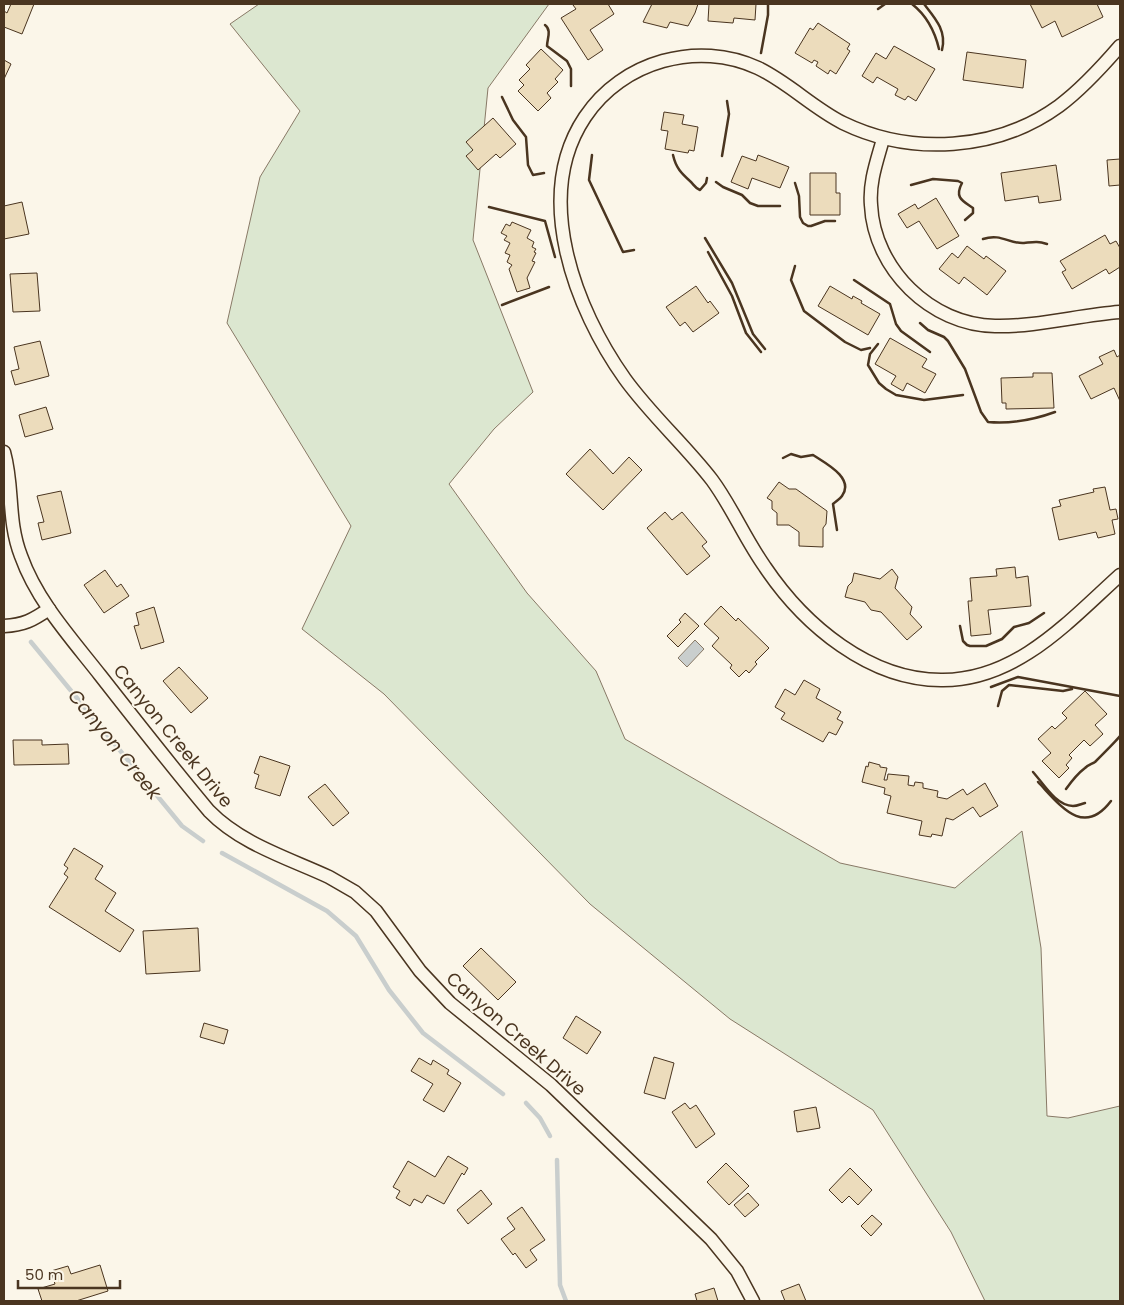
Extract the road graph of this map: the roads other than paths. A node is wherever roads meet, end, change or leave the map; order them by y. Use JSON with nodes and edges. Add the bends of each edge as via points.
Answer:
{"nodes":[{"id":1,"x":1120,"y":46,"type":"edge"},
{"id":2,"x":883,"y":138,"type":"junction"},
{"id":3,"x":1120,"y":312,"type":"edge"},
{"id":4,"x":4,"y":452,"type":"edge"},
{"id":5,"x":1120,"y":575,"type":"edge"},
{"id":6,"x":49,"y":609,"type":"junction"},
{"id":7,"x":4,"y":626,"type":"edge"},
{"id":8,"x":753,"y":1301,"type":"edge"}],
"edges":[{"from":1,"to":2,"type":"street","via":[[1068,99],[1019,129],[984,140],[944,145],[902,143]]},
{"from":2,"to":3,"type":"street","via":[[871,188],[876,238],[882,253],[902,281],[928,304],[959,320],[994,326]]},
{"from":2,"to":5,"type":"street","via":[[833,118],[784,83],[758,68],[729,58],[695,56],[662,60],[632,73],[606,92],[576,131],[564,164],[560,202],[563,238],[571,269],[612,359],[637,395],[718,488],[766,570],[799,609],[835,641],[884,669],[930,680],[961,679],[998,669],[1031,652]]},
{"from":4,"to":6,"type":"street","name":"Canyon Creek Drive","via":[[17,547],[27,572]]},
{"from":6,"to":7,"type":"street","via":[[29,622]]},
{"from":6,"to":8,"type":"street","name":"Canyon Creek Drive","via":[[219,821],[253,843],[342,884],[366,901],[427,980],[450,1003],[551,1085],[711,1239],[737,1271]]}]}
